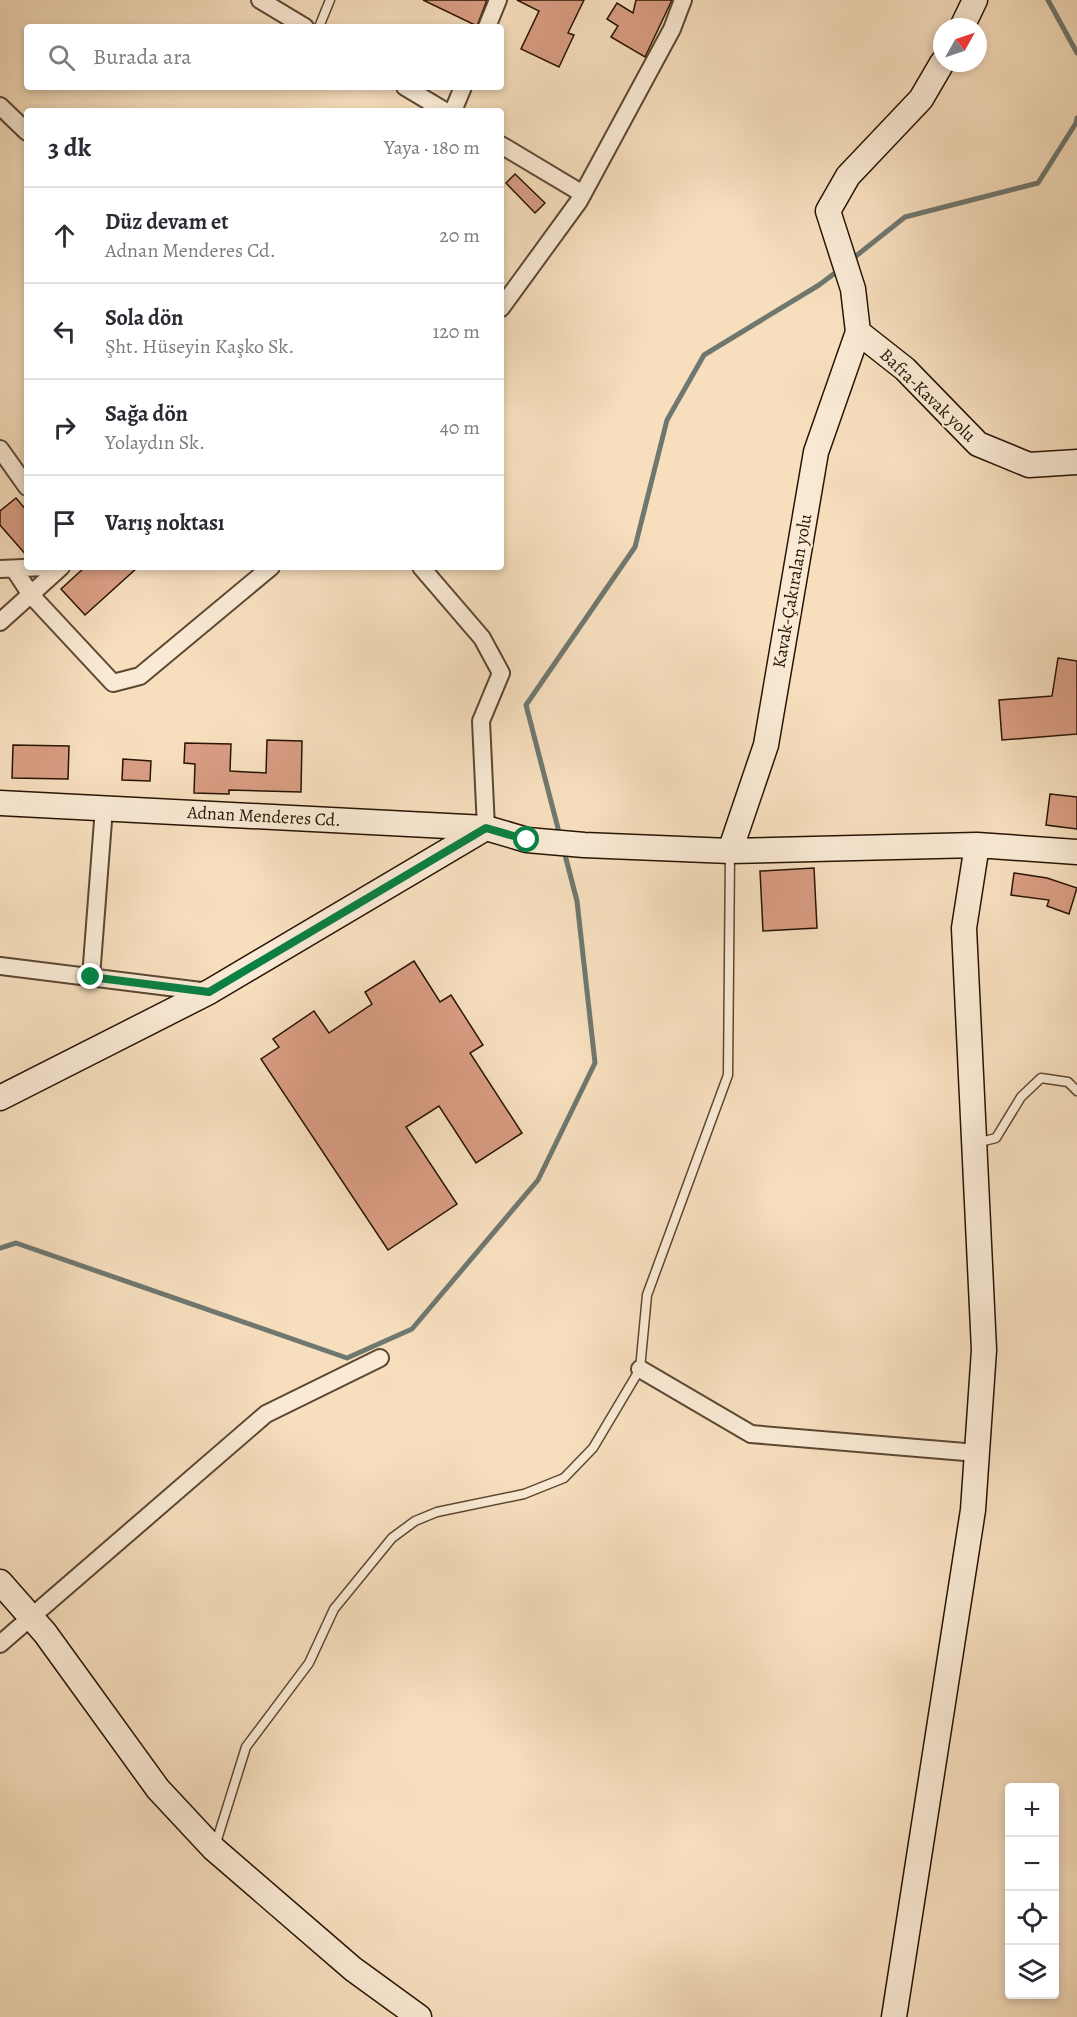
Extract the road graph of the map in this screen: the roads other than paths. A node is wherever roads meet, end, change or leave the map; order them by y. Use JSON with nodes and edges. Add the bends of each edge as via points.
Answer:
{"nodes":[{"id":1,"x":260,"y":0,"type":"edge"},
{"id":2,"x":330,"y":0,"type":"edge"},
{"id":3,"x":498,"y":0,"type":"edge"},
{"id":4,"x":683,"y":0,"type":"edge"},
{"id":5,"x":975,"y":0,"type":"edge"},
{"id":6,"x":966,"y":18,"type":"edge"},
{"id":7,"x":300,"y":24,"type":"edge"},
{"id":8,"x":320,"y":24,"type":"edge"},
{"id":9,"x":488,"y":24,"type":"edge"},
{"id":10,"x":937,"y":72,"type":"edge"},
{"id":11,"x":410,"y":90,"type":"edge"},
{"id":12,"x":462,"y":90,"type":"edge"},
{"id":13,"x":0,"y":106,"type":"edge"},
{"id":14,"x":440,"y":108,"type":"edge"},
{"id":15,"x":454,"y":108,"type":"edge"},
{"id":16,"x":24,"y":129,"type":"edge"},
{"id":17,"x":504,"y":147,"type":"edge"},
{"id":18,"x":583,"y":194,"type":"junction"},
{"id":19,"x":504,"y":304,"type":"edge"},
{"id":20,"x":858,"y":332,"type":"junction"},
{"id":21,"x":0,"y":449,"type":"edge"},
{"id":22,"x":1077,"y":462,"type":"edge"},
{"id":23,"x":24,"y":483,"type":"edge"},
{"id":24,"x":24,"y":568,"type":"edge"},
{"id":25,"x":7,"y":569,"type":"edge"},
{"id":26,"x":58,"y":570,"type":"edge"},
{"id":27,"x":267,"y":570,"type":"edge"},
{"id":28,"x":424,"y":570,"type":"edge"},
{"id":29,"x":31,"y":595,"type":"junction"},
{"id":30,"x":0,"y":622,"type":"edge"},
{"id":31,"x":0,"y":803,"type":"edge"},
{"id":32,"x":104,"y":808,"type":"junction"},
{"id":33,"x":486,"y":828,"type":"junction"},
{"id":34,"x":977,"y":845,"type":"junction"},
{"id":35,"x":729,"y":851,"type":"junction"},
{"id":36,"x":1077,"y":852,"type":"edge"},
{"id":37,"x":0,"y":966,"type":"edge"},
{"id":38,"x":91,"y":977,"type":"junction"},
{"id":39,"x":209,"y":992,"type":"junction"},
{"id":40,"x":1077,"y":1091,"type":"edge"},
{"id":41,"x":0,"y":1098,"type":"edge"},
{"id":42,"x":975,"y":1144,"type":"junction"},
{"id":43,"x":380,"y":1358,"type":"dead end"},
{"id":44,"x":640,"y":1369,"type":"junction"},
{"id":45,"x":977,"y":1453,"type":"junction"},
{"id":46,"x":0,"y":1582,"type":"edge"},
{"id":47,"x":32,"y":1618,"type":"junction"},
{"id":48,"x":0,"y":1644,"type":"edge"},
{"id":49,"x":214,"y":1849,"type":"junction"},
{"id":50,"x":419,"y":2017,"type":"edge"},
{"id":51,"x":894,"y":2017,"type":"edge"}],
"edges":[{"from":1,"to":7,"type":"street"},
{"from":2,"to":8,"type":"lane"},
{"from":3,"to":9,"type":"street"},
{"from":4,"to":18,"type":"street","via":[[672,29]]},
{"from":5,"to":6,"type":"street"},
{"from":10,"to":20,"type":"street","via":[[921,99],[848,176],[828,211],[853,289]]},
{"from":11,"to":14,"type":"street"},
{"from":12,"to":15,"type":"street"},
{"from":13,"to":16,"type":"street"},
{"from":17,"to":18,"type":"street"},
{"from":18,"to":19,"type":"street"},
{"from":20,"to":22,"type":"street","name":"Bafra-Kavak yolu","via":[[905,369],[978,444],[1029,465]]},
{"from":20,"to":35,"type":"street","name":"Kavak-Çakıralan yolu","via":[[816,452],[766,745]]},
{"from":21,"to":23,"type":"street"},
{"from":24,"to":25,"type":"street"},
{"from":25,"to":29,"type":"street"},
{"from":26,"to":29,"type":"street"},
{"from":27,"to":29,"type":"street","via":[[140,676],[113,683]]},
{"from":28,"to":33,"type":"street","via":[[482,638],[501,673],[481,721]]},
{"from":29,"to":30,"type":"street"},
{"from":31,"to":32,"type":"street","name":"Adnan Menderes Cd."},
{"from":32,"to":33,"type":"street","name":"Adnan Menderes Cd."},
{"from":32,"to":38,"type":"street"},
{"from":33,"to":35,"type":"street","name":"Adnan Menderes Cd.","via":[[527,840]]},
{"from":33,"to":39,"type":"street"},
{"from":34,"to":35,"type":"street","name":"Adnan Menderes Cd."},
{"from":34,"to":36,"type":"street","name":"Adnan Menderes Cd."},
{"from":34,"to":42,"type":"street","via":[[964,928]]},
{"from":35,"to":44,"type":"lane","via":[[728,1075],[647,1295]]},
{"from":37,"to":38,"type":"street"},
{"from":38,"to":39,"type":"street"},
{"from":39,"to":41,"type":"street"},
{"from":40,"to":42,"type":"lane","via":[[1068,1082],[1041,1078],[1021,1097],[996,1138]]},
{"from":42,"to":45,"type":"street","via":[[984,1350]]},
{"from":43,"to":47,"type":"street","via":[[266,1414]]},
{"from":44,"to":45,"type":"street","via":[[751,1434]]},
{"from":44,"to":49,"type":"lane","via":[[593,1448],[564,1478],[524,1494],[437,1512],[415,1521],[392,1538],[334,1609],[309,1663],[246,1747]]},
{"from":45,"to":51,"type":"street","via":[[973,1510]]},
{"from":46,"to":47,"type":"street"},
{"from":47,"to":48,"type":"street"},
{"from":47,"to":49,"type":"street","via":[[158,1789]]},
{"from":49,"to":50,"type":"street","via":[[353,1969]]}]}
